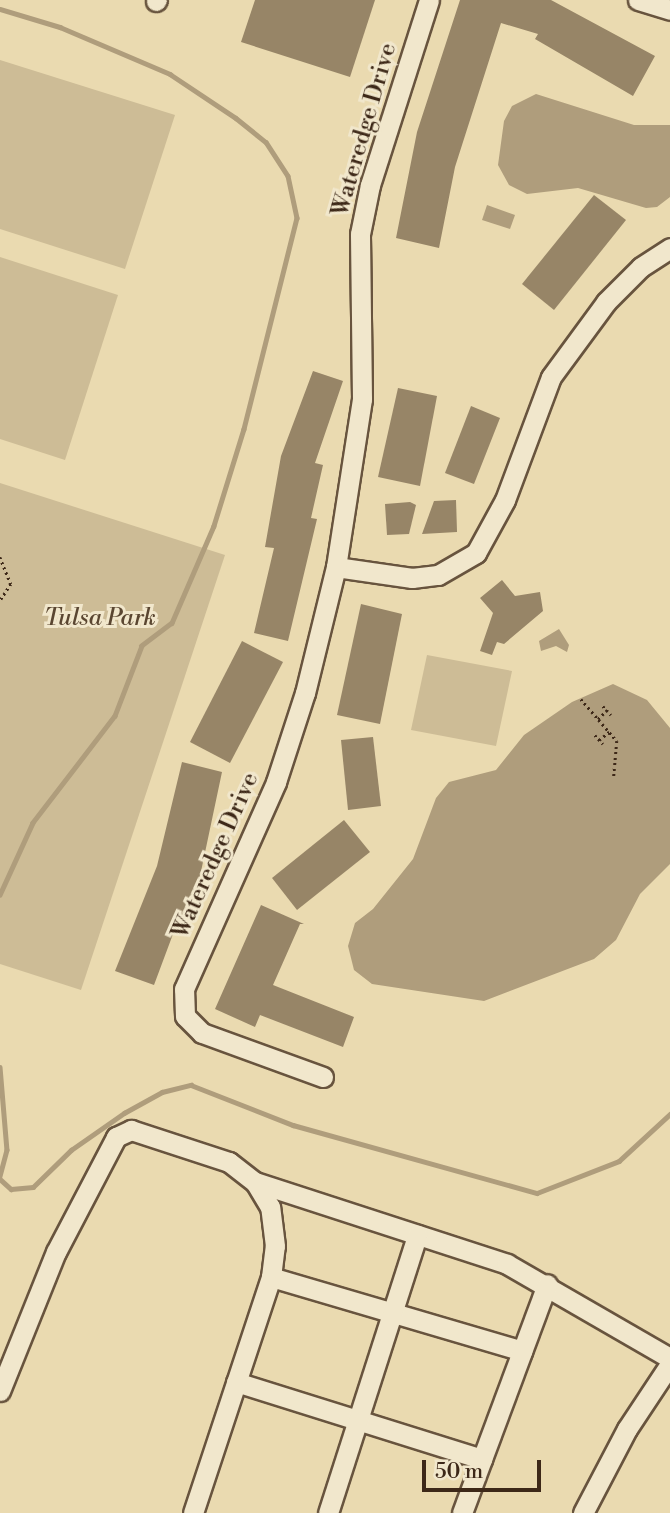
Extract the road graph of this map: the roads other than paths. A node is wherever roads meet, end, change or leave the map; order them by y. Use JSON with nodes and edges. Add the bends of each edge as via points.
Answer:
{"nodes":[{"id":1,"x":429,"y":0,"type":"edge"},
{"id":2,"x":638,"y":0,"type":"edge"},
{"id":3,"x":670,"y":10,"type":"edge"},
{"id":4,"x":670,"y":248,"type":"edge"},
{"id":5,"x":336,"y":567,"type":"junction"},
{"id":6,"x":323,"y":1077,"type":"dead end"},
{"id":7,"x":256,"y":1182,"type":"junction"},
{"id":8,"x":417,"y":1235,"type":"junction"},
{"id":9,"x":271,"y":1277,"type":"junction"},
{"id":10,"x":547,"y":1284,"type":"junction"},
{"id":11,"x":392,"y":1312,"type":"junction"},
{"id":12,"x":522,"y":1351,"type":"junction"},
{"id":13,"x":670,"y":1359,"type":"edge"},
{"id":14,"x":670,"y":1364,"type":"edge"},
{"id":15,"x":236,"y":1382,"type":"junction"},
{"id":16,"x":0,"y":1391,"type":"edge"},
{"id":17,"x":358,"y":1420,"type":"junction"},
{"id":18,"x":482,"y":1459,"type":"junction"},
{"id":19,"x":193,"y":1513,"type":"edge"},
{"id":20,"x":328,"y":1513,"type":"edge"},
{"id":21,"x":462,"y":1513,"type":"edge"},
{"id":22,"x":583,"y":1513,"type":"edge"}],
"edges":[{"from":1,"to":5,"type":"street","name":"Wateredge Drive","via":[[370,185],[360,234],[362,399]]},
{"from":2,"to":3,"type":"street"},
{"from":4,"to":5,"type":"street","via":[[640,267],[606,302],[551,377],[505,500],[476,552],[438,575],[412,578]]},
{"from":5,"to":6,"type":"street","name":"Wateredge Drive","via":[[305,693],[276,782],[184,989],[185,1016],[202,1033]]},
{"from":7,"to":8,"type":"street"},
{"from":7,"to":9,"type":"street","via":[[270,1207],[275,1246]]},
{"from":7,"to":16,"type":"street","via":[[229,1162],[191,1147],[139,1131],[122,1131],[56,1252]]},
{"from":8,"to":10,"type":"street","via":[[507,1264]]},
{"from":8,"to":11,"type":"street"},
{"from":9,"to":11,"type":"street"},
{"from":9,"to":15,"type":"street"},
{"from":10,"to":12,"type":"street"},
{"from":10,"to":13,"type":"street"},
{"from":11,"to":12,"type":"street"},
{"from":11,"to":17,"type":"street"},
{"from":12,"to":18,"type":"street"},
{"from":14,"to":22,"type":"street","via":[[627,1429]]},
{"from":15,"to":17,"type":"street"},
{"from":15,"to":19,"type":"street"},
{"from":17,"to":18,"type":"street"},
{"from":17,"to":20,"type":"street"},
{"from":18,"to":21,"type":"street"}]}
